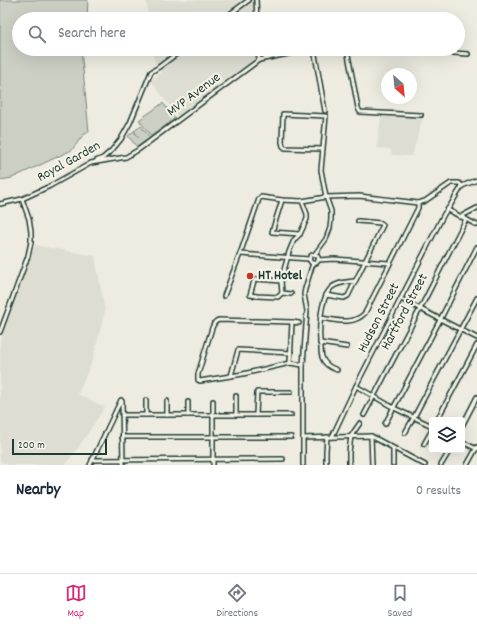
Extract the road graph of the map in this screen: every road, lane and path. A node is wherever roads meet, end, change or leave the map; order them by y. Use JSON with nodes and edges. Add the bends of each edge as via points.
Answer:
{"nodes":[{"id":1,"x":249,"y":0,"type":"edge"},
{"id":2,"x":256,"y":0,"type":"edge"},
{"id":3,"x":233,"y":12,"type":"edge"},
{"id":4,"x":257,"y":12,"type":"edge"},
{"id":5,"x":465,"y":54,"type":"edge"},
{"id":6,"x":468,"y":54,"type":"dead end"},
{"id":7,"x":174,"y":56,"type":"edge"},
{"id":8,"x":259,"y":56,"type":"edge"},
{"id":9,"x":279,"y":56,"type":"edge"},
{"id":10,"x":314,"y":56,"type":"edge"},
{"id":11,"x":348,"y":56,"type":"edge"},
{"id":12,"x":259,"y":60,"type":"junction"},
{"id":13,"x":325,"y":111,"type":"dead end"},
{"id":14,"x":421,"y":115,"type":"dead end"},
{"id":15,"x":323,"y":149,"type":"junction"},
{"id":16,"x":90,"y":163,"type":"junction"},
{"id":17,"x":477,"y":180,"type":"edge"},
{"id":18,"x":462,"y":186,"type":"junction"},
{"id":19,"x":326,"y":197,"type":"junction"},
{"id":20,"x":22,"y":199,"type":"junction"},
{"id":21,"x":282,"y":200,"type":"junction"},
{"id":22,"x":302,"y":201,"type":"junction"},
{"id":23,"x":0,"y":204,"type":"edge"},
{"id":24,"x":418,"y":204,"type":"junction"},
{"id":25,"x":477,"y":208,"type":"edge"},
{"id":26,"x":448,"y":210,"type":"junction"},
{"id":27,"x":460,"y":216,"type":"junction"},
{"id":28,"x":466,"y":219,"type":"junction"},
{"id":29,"x":358,"y":221,"type":"dead end"},
{"id":30,"x":477,"y":225,"type":"edge"},
{"id":31,"x":300,"y":234,"type":"junction"},
{"id":32,"x":477,"y":247,"type":"edge"},
{"id":33,"x":240,"y":254,"type":"junction"},
{"id":34,"x":315,"y":254,"type":"junction"},
{"id":35,"x":288,"y":257,"type":"junction"},
{"id":36,"x":309,"y":259,"type":"junction"},
{"id":37,"x":318,"y":260,"type":"junction"},
{"id":38,"x":365,"y":262,"type":"junction"},
{"id":39,"x":313,"y":263,"type":"junction"},
{"id":40,"x":389,"y":263,"type":"junction"},
{"id":41,"x":281,"y":281,"type":"junction"},
{"id":42,"x":354,"y":281,"type":"junction"},
{"id":43,"x":282,"y":293,"type":"junction"},
{"id":44,"x":291,"y":294,"type":"dead end"},
{"id":45,"x":326,"y":295,"type":"junction"},
{"id":46,"x":224,"y":296,"type":"dead end"},
{"id":47,"x":477,"y":298,"type":"edge"},
{"id":48,"x":401,"y":299,"type":"junction"},
{"id":49,"x":420,"y":309,"type":"junction"},
{"id":50,"x":321,"y":318,"type":"junction"},
{"id":51,"x":440,"y":320,"type":"junction"},
{"id":52,"x":292,"y":322,"type":"junction"},
{"id":53,"x":299,"y":323,"type":"dead end"},
{"id":54,"x":460,"y":330,"type":"junction"},
{"id":55,"x":0,"y":332,"type":"edge"},
{"id":56,"x":477,"y":338,"type":"edge"},
{"id":57,"x":320,"y":343,"type":"junction"},
{"id":58,"x":477,"y":345,"type":"edge"},
{"id":59,"x":347,"y":346,"type":"dead end"},
{"id":60,"x":291,"y":353,"type":"junction"},
{"id":61,"x":290,"y":363,"type":"junction"},
{"id":62,"x":303,"y":365,"type":"junction"},
{"id":63,"x":338,"y":370,"type":"dead end"},
{"id":64,"x":231,"y":376,"type":"junction"},
{"id":65,"x":356,"y":386,"type":"junction"},
{"id":66,"x":291,"y":392,"type":"dead end"},
{"id":67,"x":236,"y":396,"type":"dead end"},
{"id":68,"x":375,"y":396,"type":"junction"},
{"id":69,"x":477,"y":397,"type":"edge"},
{"id":70,"x":146,"y":400,"type":"dead end"},
{"id":71,"x":167,"y":401,"type":"dead end"},
{"id":72,"x":213,"y":401,"type":"dead end"},
{"id":73,"x":188,"y":402,"type":"dead end"},
{"id":74,"x":394,"y":408,"type":"junction"},
{"id":75,"x":122,"y":415,"type":"junction"},
{"id":76,"x":146,"y":415,"type":"junction"},
{"id":77,"x":167,"y":415,"type":"junction"},
{"id":78,"x":188,"y":415,"type":"junction"},
{"id":79,"x":213,"y":415,"type":"junction"},
{"id":80,"x":236,"y":415,"type":"junction"},
{"id":81,"x":256,"y":415,"type":"junction"},
{"id":82,"x":291,"y":415,"type":"dead end"},
{"id":83,"x":364,"y":415,"type":"dead end"},
{"id":84,"x":414,"y":417,"type":"junction"},
{"id":85,"x":440,"y":417,"type":"edge"},
{"id":86,"x":465,"y":420,"type":"edge"},
{"id":87,"x":360,"y":422,"type":"dead end"},
{"id":88,"x":385,"y":424,"type":"dead end"},
{"id":89,"x":429,"y":424,"type":"edge"},
{"id":90,"x":405,"y":433,"type":"dead end"},
{"id":91,"x":429,"y":435,"type":"edge"},
{"id":92,"x":351,"y":436,"type":"junction"},
{"id":93,"x":371,"y":436,"type":"junction"},
{"id":94,"x":122,"y":437,"type":"junction"},
{"id":95,"x":213,"y":437,"type":"junction"},
{"id":96,"x":291,"y":437,"type":"dead end"},
{"id":97,"x":327,"y":437,"type":"junction"},
{"id":98,"x":332,"y":437,"type":"junction"},
{"id":99,"x":303,"y":438,"type":"junction"},
{"id":100,"x":465,"y":443,"type":"edge"},
{"id":101,"x":424,"y":444,"type":"dead end"},
{"id":102,"x":393,"y":448,"type":"junction"},
{"id":103,"x":477,"y":448,"type":"edge"},
{"id":104,"x":448,"y":453,"type":"edge"},
{"id":105,"x":213,"y":459,"type":"junction"},
{"id":106,"x":283,"y":459,"type":"dead end"},
{"id":107,"x":92,"y":460,"type":"junction"},
{"id":108,"x":123,"y":460,"type":"junction"},
{"id":109,"x":90,"y":465,"type":"edge"},
{"id":110,"x":123,"y":465,"type":"edge"},
{"id":111,"x":213,"y":465,"type":"edge"},
{"id":112,"x":303,"y":465,"type":"edge"},
{"id":113,"x":326,"y":465,"type":"edge"},
{"id":114,"x":349,"y":465,"type":"edge"},
{"id":115,"x":372,"y":465,"type":"edge"},
{"id":116,"x":393,"y":465,"type":"edge"},
{"id":117,"x":425,"y":465,"type":"edge"},
{"id":118,"x":442,"y":465,"type":"edge"},
{"id":119,"x":467,"y":465,"type":"edge"}],
"edges":[{"from":1,"to":3,"type":"street"},
{"from":2,"to":4,"type":"street"},
{"from":5,"to":6,"type":"street"},
{"from":7,"to":16,"type":"street","name":"Royal Garden","via":[[151,72],[121,139],[103,158]]},
{"from":8,"to":12,"type":"street"},
{"from":9,"to":12,"type":"street","name":"MVP Avenue"},
{"from":10,"to":13,"type":"street"},
{"from":11,"to":14,"type":"street","via":[[360,112]]},
{"from":12,"to":16,"type":"street","name":"MVP Avenue","via":[[138,150],[126,157]]},
{"from":15,"to":15,"type":"street","via":[[285,148],[282,142],[283,114],[326,116]]},
{"from":15,"to":19,"type":"street","via":[[321,170]]},
{"from":16,"to":20,"type":"street","name":"Royal Garden"},
{"from":17,"to":18,"type":"street"},
{"from":18,"to":24,"type":"street","via":[[451,183]]},
{"from":18,"to":26,"type":"street","name":"Hudson Street"},
{"from":19,"to":22,"type":"street"},
{"from":19,"to":24,"type":"street","via":[[359,196]]},
{"from":19,"to":34,"type":"street","via":[[331,211],[330,228],[326,239]]},
{"from":20,"to":23,"type":"street","name":"Royal Garden"},
{"from":20,"to":55,"type":"street","via":[[29,219],[31,242]]},
{"from":21,"to":22,"type":"street"},
{"from":21,"to":31,"type":"street","via":[[272,232]]},
{"from":21,"to":33,"type":"street","via":[[264,197],[259,199]]},
{"from":22,"to":31,"type":"street","via":[[308,216]]},
{"from":24,"to":40,"type":"street"},
{"from":25,"to":27,"type":"street"},
{"from":26,"to":27,"type":"street"},
{"from":26,"to":48,"type":"street","name":"Hudson Street"},
{"from":27,"to":28,"type":"street"},
{"from":28,"to":30,"type":"street"},
{"from":28,"to":49,"type":"street","name":"Hartford Street"},
{"from":29,"to":38,"type":"street","via":[[383,225]]},
{"from":31,"to":35,"type":"street","via":[[294,240]]},
{"from":32,"to":51,"type":"street"},
{"from":33,"to":35,"type":"street"},
{"from":33,"to":46,"type":"street"},
{"from":34,"to":36,"type":"street"},
{"from":34,"to":37,"type":"street"},
{"from":35,"to":36,"type":"street"},
{"from":35,"to":41,"type":"street"},
{"from":36,"to":39,"type":"street"},
{"from":37,"to":38,"type":"street"},
{"from":37,"to":39,"type":"street"},
{"from":38,"to":40,"type":"street"},
{"from":38,"to":42,"type":"street"},
{"from":39,"to":62,"type":"street","via":[[304,294],[307,311]]},
{"from":40,"to":50,"type":"street","via":[[365,313],[360,318],[348,322]]},
{"from":41,"to":43,"type":"street"},
{"from":41,"to":43,"type":"street","via":[[257,279],[254,281],[250,296],[278,297]]},
{"from":42,"to":45,"type":"street","via":[[334,286]]},
{"from":42,"to":45,"type":"street","via":[[346,297]]},
{"from":43,"to":44,"type":"street"},
{"from":45,"to":50,"type":"street"},
{"from":47,"to":54,"type":"street"},
{"from":48,"to":49,"type":"street"},
{"from":48,"to":65,"type":"street","name":"Hudson Street"},
{"from":49,"to":51,"type":"street"},
{"from":49,"to":68,"type":"street","name":"Hartford Street"},
{"from":50,"to":57,"type":"street"},
{"from":51,"to":54,"type":"street"},
{"from":51,"to":74,"type":"street"},
{"from":52,"to":53,"type":"street"},
{"from":52,"to":60,"type":"street"},
{"from":52,"to":64,"type":"street","via":[[215,322],[198,380]]},
{"from":54,"to":56,"type":"street"},
{"from":54,"to":84,"type":"street"},
{"from":57,"to":59,"type":"street"},
{"from":57,"to":63,"type":"street","via":[[321,356],[331,368]]},
{"from":58,"to":85,"type":"street"},
{"from":60,"to":61,"type":"street"},
{"from":60,"to":64,"type":"street","via":[[238,350]]},
{"from":61,"to":62,"type":"street"},
{"from":61,"to":64,"type":"street"},
{"from":62,"to":99,"type":"street"},
{"from":65,"to":68,"type":"street"},
{"from":65,"to":98,"type":"street","name":"Hudson Street"},
{"from":66,"to":81,"type":"street","via":[[257,392]]},
{"from":67,"to":80,"type":"street"},
{"from":68,"to":74,"type":"street"},
{"from":68,"to":83,"type":"street","name":"Hartford Street"},
{"from":69,"to":86,"type":"street"},
{"from":70,"to":76,"type":"street"},
{"from":71,"to":77,"type":"street"},
{"from":72,"to":79,"type":"street"},
{"from":73,"to":78,"type":"street"},
{"from":74,"to":84,"type":"street"},
{"from":74,"to":88,"type":"street"},
{"from":75,"to":76,"type":"street"},
{"from":75,"to":94,"type":"street"},
{"from":75,"to":107,"type":"street","via":[[121,400]]},
{"from":76,"to":77,"type":"street"},
{"from":77,"to":78,"type":"street"},
{"from":78,"to":79,"type":"street"},
{"from":79,"to":80,"type":"street"},
{"from":79,"to":95,"type":"street"},
{"from":80,"to":81,"type":"street"},
{"from":81,"to":82,"type":"street"},
{"from":84,"to":89,"type":"street"},
{"from":84,"to":90,"type":"street"},
{"from":87,"to":92,"type":"street"},
{"from":91,"to":101,"type":"street"},
{"from":92,"to":93,"type":"street"},
{"from":92,"to":98,"type":"street"},
{"from":92,"to":114,"type":"street"},
{"from":93,"to":102,"type":"street"},
{"from":93,"to":115,"type":"street"},
{"from":94,"to":95,"type":"street"},
{"from":94,"to":108,"type":"street"},
{"from":95,"to":96,"type":"street"},
{"from":95,"to":105,"type":"street"},
{"from":97,"to":98,"type":"street"},
{"from":97,"to":99,"type":"street"},
{"from":97,"to":113,"type":"street"},
{"from":99,"to":112,"type":"street"},
{"from":100,"to":103,"type":"street"},
{"from":102,"to":116,"type":"street"},
{"from":102,"to":117,"type":"street"},
{"from":103,"to":119,"type":"street"},
{"from":104,"to":118,"type":"street"},
{"from":105,"to":106,"type":"street"},
{"from":105,"to":108,"type":"street"},
{"from":105,"to":111,"type":"street"},
{"from":107,"to":108,"type":"street"},
{"from":107,"to":109,"type":"street"},
{"from":108,"to":110,"type":"street"}]}
